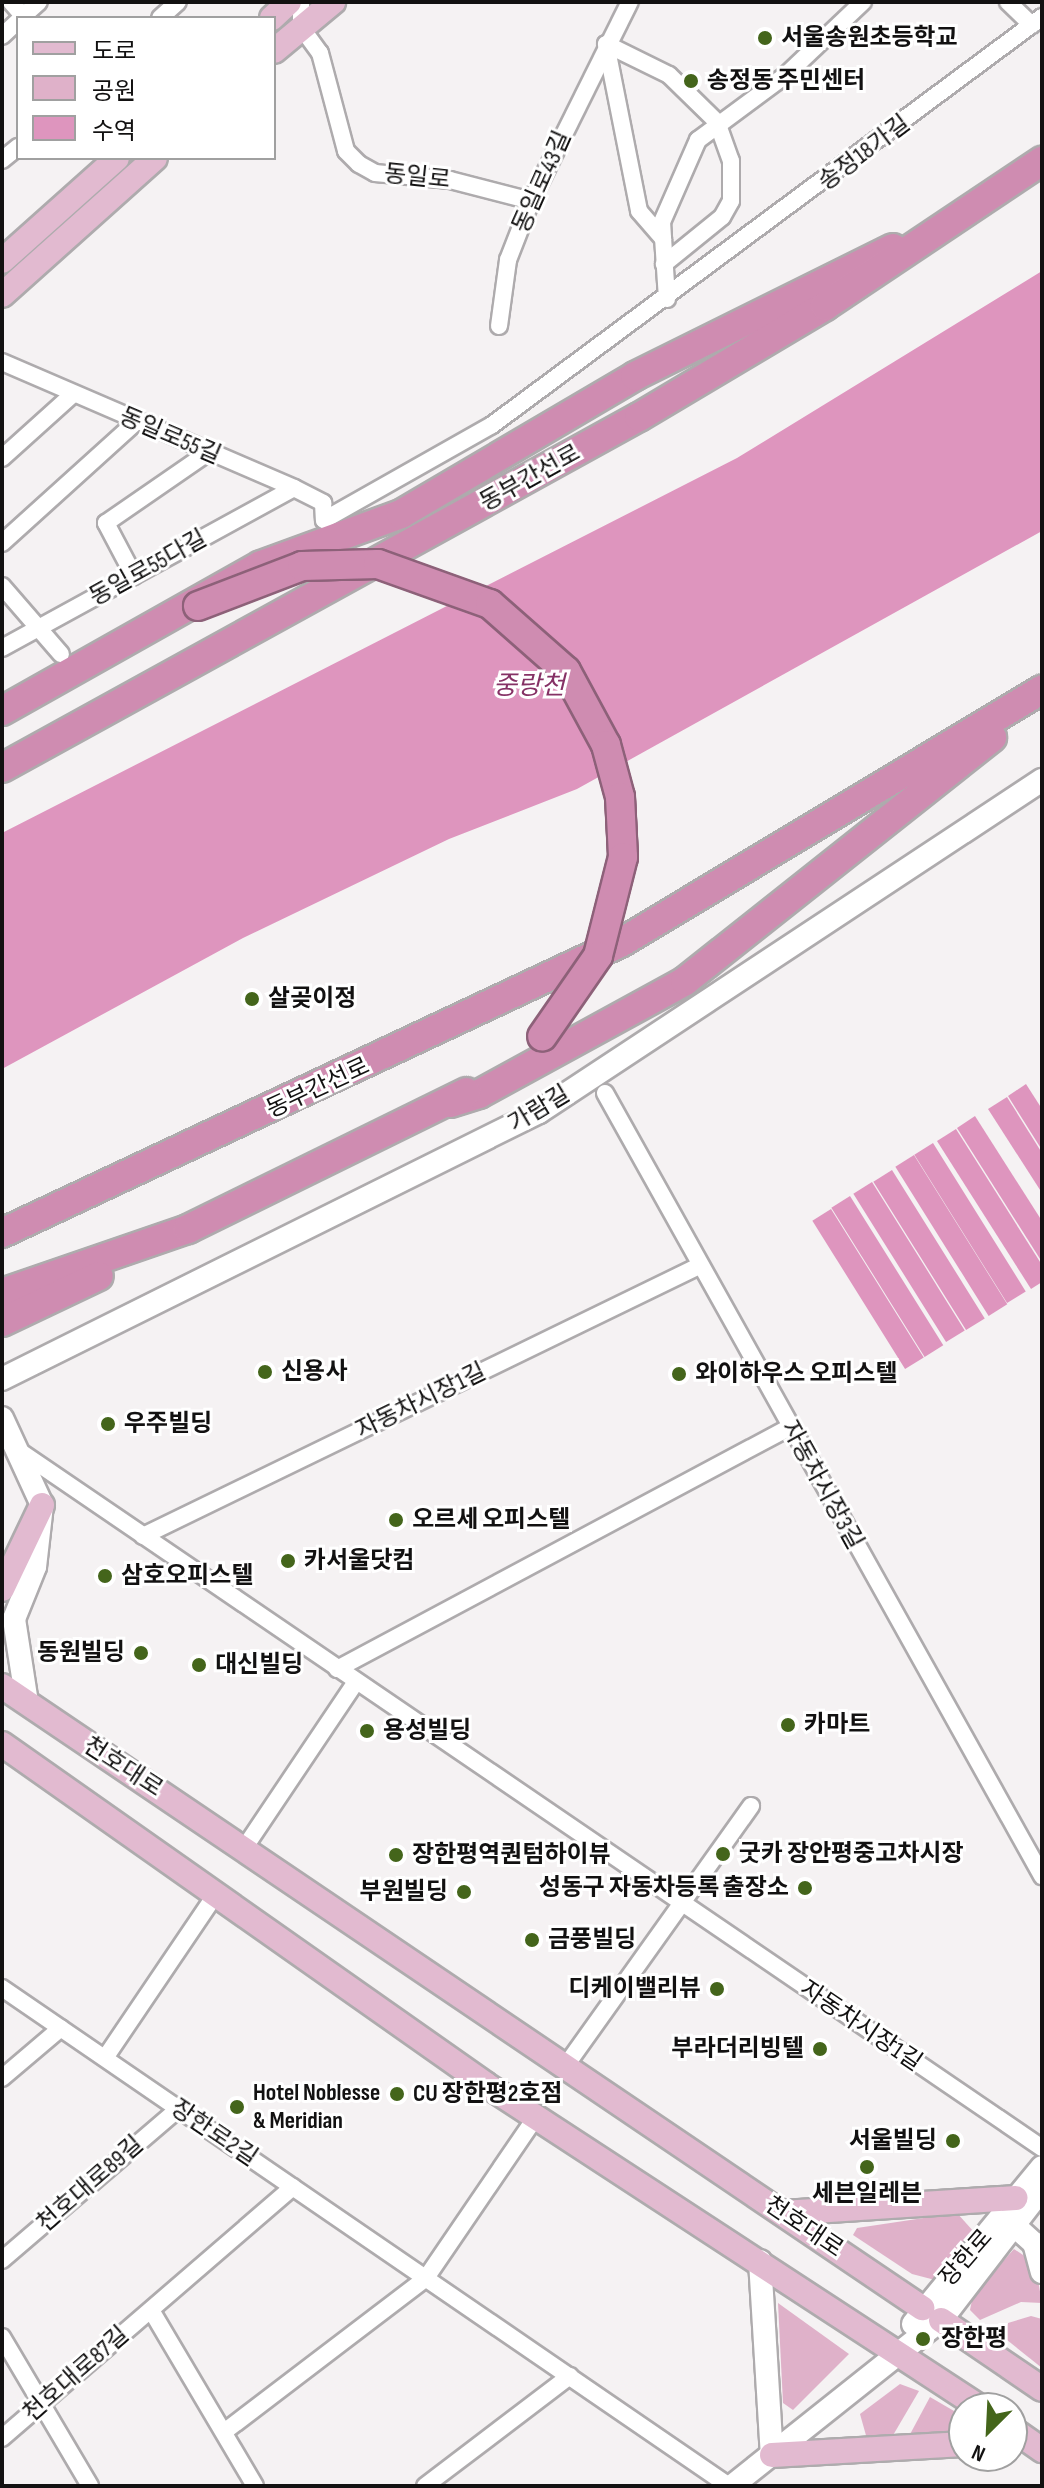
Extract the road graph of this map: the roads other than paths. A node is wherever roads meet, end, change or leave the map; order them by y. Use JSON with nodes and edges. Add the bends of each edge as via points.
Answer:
{"nodes":[{"id":1,"x":39,"y":2,"type":"edge"},
{"id":2,"x":178,"y":2,"type":"edge"},
{"id":3,"x":289,"y":2,"type":"edge"},
{"id":4,"x":301,"y":2,"type":"edge"},
{"id":5,"x":333,"y":2,"type":"edge"},
{"id":6,"x":630,"y":2,"type":"edge"},
{"id":7,"x":863,"y":2,"type":"edge"},
{"id":8,"x":1008,"y":2,"type":"edge"},
{"id":9,"x":24,"y":16,"type":"edge"},
{"id":10,"x":162,"y":16,"type":"edge"},
{"id":11,"x":274,"y":16,"type":"edge"},
{"id":12,"x":1037,"y":21,"type":"edge"},
{"id":13,"x":301,"y":27,"type":"junction"},
{"id":14,"x":606,"y":44,"type":"junction"},
{"id":15,"x":276,"y":49,"type":"edge"},
{"id":16,"x":717,"y":122,"type":"junction"},
{"id":17,"x":115,"y":160,"type":"edge"},
{"id":18,"x":153,"y":160,"type":"edge"},
{"id":19,"x":1042,"y":161,"type":"edge"},
{"id":20,"x":531,"y":201,"type":"junction"},
{"id":21,"x":948,"y":226,"type":"junction"},
{"id":22,"x":663,"y":239,"type":"junction"},
{"id":23,"x":2,"y":261,"type":"edge"},
{"id":24,"x":664,"y":264,"type":"junction"},
{"id":25,"x":2,"y":295,"type":"edge"},
{"id":26,"x":667,"y":299,"type":"junction"},
{"id":27,"x":499,"y":326,"type":"dead end"},
{"id":28,"x":2,"y":362,"type":"edge"},
{"id":29,"x":73,"y":394,"type":"junction"},
{"id":30,"x":136,"y":422,"type":"junction"},
{"id":31,"x":209,"y":452,"type":"junction"},
{"id":32,"x":2,"y":458,"type":"edge"},
{"id":33,"x":294,"y":488,"type":"junction"},
{"id":34,"x":324,"y":520,"type":"joint"},
{"id":35,"x":2,"y":543,"type":"edge"},
{"id":36,"x":134,"y":576,"type":"junction"},
{"id":37,"x":2,"y":586,"type":"edge"},
{"id":38,"x":186,"y":612,"type":"junction"},
{"id":39,"x":39,"y":628,"type":"junction"},
{"id":40,"x":2,"y":648,"type":"edge"},
{"id":41,"x":61,"y":654,"type":"dead end"},
{"id":42,"x":1042,"y":690,"type":"edge"},
{"id":43,"x":1042,"y":697,"type":"edge"},
{"id":44,"x":2,"y":711,"type":"edge"},
{"id":45,"x":2,"y":768,"type":"edge"},
{"id":46,"x":1042,"y":780,"type":"edge"},
{"id":47,"x":605,"y":1093,"type":"dead end"},
{"id":48,"x":450,"y":1103,"type":"junction"},
{"id":49,"x":188,"y":1229,"type":"junction"},
{"id":50,"x":2,"y":1233,"type":"edge"},
{"id":51,"x":699,"y":1266,"type":"junction"},
{"id":52,"x":2,"y":1293,"type":"edge"},
{"id":53,"x":2,"y":1322,"type":"edge"},
{"id":54,"x":2,"y":1379,"type":"edge"},
{"id":55,"x":2,"y":1418,"type":"edge"},
{"id":56,"x":790,"y":1427,"type":"junction"},
{"id":57,"x":18,"y":1450,"type":"junction"},
{"id":58,"x":42,"y":1505,"type":"junction"},
{"id":59,"x":143,"y":1536,"type":"junction"},
{"id":60,"x":2,"y":1589,"type":"edge"},
{"id":61,"x":337,"y":1669,"type":"junction"},
{"id":62,"x":356,"y":1682,"type":"junction"},
{"id":63,"x":2,"y":1686,"type":"edge"},
{"id":64,"x":27,"y":1703,"type":"junction"},
{"id":65,"x":2,"y":1744,"type":"edge"},
{"id":66,"x":751,"y":1806,"type":"dead end"},
{"id":67,"x":245,"y":1847,"type":"junction"},
{"id":68,"x":1042,"y":1876,"type":"edge"},
{"id":69,"x":214,"y":1897,"type":"junction"},
{"id":70,"x":680,"y":1904,"type":"junction"},
{"id":71,"x":2,"y":1988,"type":"edge"},
{"id":72,"x":61,"y":2028,"type":"junction"},
{"id":73,"x":105,"y":2058,"type":"junction"},
{"id":74,"x":567,"y":2064,"type":"junction"},
{"id":75,"x":2,"y":2078,"type":"edge"},
{"id":76,"x":178,"y":2109,"type":"junction"},
{"id":77,"x":536,"y":2117,"type":"junction"},
{"id":78,"x":1042,"y":2148,"type":"edge"},
{"id":79,"x":1042,"y":2167,"type":"edge"},
{"id":80,"x":293,"y":2187,"type":"junction"},
{"id":81,"x":1022,"y":2207,"type":"edge"},
{"id":82,"x":783,"y":2213,"type":"junction"},
{"id":83,"x":2,"y":2260,"type":"edge"},
{"id":84,"x":760,"y":2261,"type":"junction"},
{"id":85,"x":1042,"y":2272,"type":"edge"},
{"id":86,"x":426,"y":2278,"type":"junction"},
{"id":87,"x":151,"y":2310,"type":"junction"},
{"id":88,"x":931,"y":2314,"type":"junction"},
{"id":89,"x":2,"y":2337,"type":"edge"},
{"id":90,"x":896,"y":2352,"type":"junction"},
{"id":91,"x":570,"y":2376,"type":"junction"},
{"id":92,"x":1042,"y":2389,"type":"edge"},
{"id":93,"x":957,"y":2392,"type":"edge"},
{"id":94,"x":42,"y":2404,"type":"junction"},
{"id":95,"x":224,"y":2432,"type":"junction"},
{"id":96,"x":2,"y":2438,"type":"edge"},
{"id":97,"x":948,"y":2445,"type":"edge"},
{"id":98,"x":772,"y":2455,"type":"junction"},
{"id":99,"x":90,"y":2486,"type":"edge"},
{"id":100,"x":255,"y":2486,"type":"edge"},
{"id":101,"x":425,"y":2486,"type":"edge"},
{"id":102,"x":731,"y":2486,"type":"edge"}],
"edges":[{"from":1,"to":9,"type":"street"},
{"from":2,"to":10,"type":"street"},
{"from":3,"to":11,"type":"main road"},
{"from":4,"to":13,"type":"street"},
{"from":5,"to":13,"type":"main road"},
{"from":6,"to":14,"type":"street","name":"동일로43길"},
{"from":7,"to":16,"type":"street","via":[[786,75]]},
{"from":8,"to":12,"type":"street","name":"송정18가길"},
{"from":12,"to":26,"type":"street","name":"송정18가길"},
{"from":13,"to":15,"type":"main road"},
{"from":13,"to":20,"type":"street","name":"동일로","via":[[320,53],[346,151],[359,164],[375,173],[450,180]]},
{"from":14,"to":16,"type":"street","via":[[669,75]]},
{"from":14,"to":20,"type":"street","name":"동일로43길"},
{"from":14,"to":22,"type":"street","via":[[639,211]]},
{"from":16,"to":22,"type":"street","via":[[698,140],[677,184]]},
{"from":16,"to":24,"type":"street","via":[[731,161],[731,201]]},
{"from":17,"to":23,"type":"main road"},
{"from":18,"to":25,"type":"main road"},
{"from":19,"to":21,"type":"highway","name":"동부간선로"},
{"from":20,"to":27,"type":"street","name":"동일로43길","via":[[508,260]]},
{"from":21,"to":38,"type":"highway","bridge":true,"via":[[859,261],[679,352],[421,503],[289,552]]},
{"from":21,"to":45,"type":"highway","name":"동부간선로","via":[[639,417]]},
{"from":22,"to":24,"type":"street"},
{"from":24,"to":26,"type":"street"},
{"from":26,"to":34,"type":"street","name":"송정18가길","via":[[492,425]]},
{"from":28,"to":29,"type":"street","name":"동일로55길"},
{"from":29,"to":30,"type":"street","name":"동일로55길"},
{"from":29,"to":32,"type":"street"},
{"from":30,"to":31,"type":"street","name":"동일로55길"},
{"from":30,"to":35,"type":"street"},
{"from":31,"to":33,"type":"street","name":"동일로55길"},
{"from":31,"to":36,"type":"street","via":[[106,523]]},
{"from":33,"to":34,"type":"street","name":"동일로55길","via":[[323,503]]},
{"from":33,"to":36,"type":"street","name":"동일로55다길"},
{"from":36,"to":39,"type":"street","name":"동일로55다길"},
{"from":37,"to":39,"type":"street"},
{"from":38,"to":44,"type":"highway"},
{"from":38,"to":48,"type":"highway","bridge":true,"via":[[302,566],[378,564],[490,604],[566,671],[606,745],[620,797],[623,857],[598,956],[542,1037]]},
{"from":39,"to":40,"type":"street","name":"동일로55다길"},
{"from":39,"to":41,"type":"street"},
{"from":42,"to":50,"type":"highway","name":"동부간선로","via":[[622,942]]},
{"from":43,"to":48,"type":"highway","via":[[685,981]]},
{"from":46,"to":54,"type":"street","name":"가람길","via":[[539,1112]]},
{"from":47,"to":51,"type":"street","name":"자동차시장3길"},
{"from":48,"to":49,"type":"highway"},
{"from":49,"to":52,"type":"highway"},
{"from":49,"to":53,"type":"highway"},
{"from":51,"to":56,"type":"street","name":"자동차시장3길"},
{"from":51,"to":59,"type":"street","name":"자동차시장1길"},
{"from":55,"to":57,"type":"street"},
{"from":56,"to":61,"type":"street"},
{"from":56,"to":68,"type":"street","name":"자동차시장3길"},
{"from":57,"to":58,"type":"street"},
{"from":57,"to":59,"type":"street","name":"자동차시장1길"},
{"from":58,"to":60,"type":"main road"},
{"from":58,"to":64,"type":"street","via":[[35,1567],[14,1619]]},
{"from":59,"to":61,"type":"street","name":"자동차시장1길"},
{"from":61,"to":62,"type":"street","name":"자동차시장1길"},
{"from":62,"to":67,"type":"street"},
{"from":62,"to":70,"type":"street","name":"자동차시장1길"},
{"from":63,"to":64,"type":"main road","name":"천호대로"},
{"from":64,"to":67,"type":"main road","name":"천호대로"},
{"from":65,"to":69,"type":"main road","name":"천호대로"},
{"from":66,"to":70,"type":"street"},
{"from":67,"to":74,"type":"main road","name":"천호대로"},
{"from":69,"to":73,"type":"street"},
{"from":69,"to":77,"type":"main road","name":"천호대로"},
{"from":70,"to":74,"type":"street"},
{"from":70,"to":78,"type":"street","name":"자동차시장1길"},
{"from":71,"to":72,"type":"street","name":"장한로2길"},
{"from":72,"to":73,"type":"street","name":"장한로2길"},
{"from":72,"to":75,"type":"street"},
{"from":73,"to":76,"type":"street","name":"장한로2길"},
{"from":74,"to":82,"type":"main road","name":"천호대로"},
{"from":76,"to":80,"type":"street","name":"장한로2길"},
{"from":76,"to":83,"type":"street","name":"천호대로89길"},
{"from":77,"to":84,"type":"main road","name":"천호대로"},
{"from":77,"to":86,"type":"street"},
{"from":79,"to":81,"type":"street","name":"장한로"},
{"from":80,"to":86,"type":"street","name":"장한로2길"},
{"from":80,"to":87,"type":"street","name":"천호대로87길"},
{"from":81,"to":82,"type":"main road"},
{"from":81,"to":85,"type":"street"},
{"from":81,"to":88,"type":"street","name":"장한로"},
{"from":82,"to":88,"type":"main road","name":"천호대로"},
{"from":84,"to":90,"type":"main road","name":"천호대로"},
{"from":84,"to":98,"type":"street"},
{"from":86,"to":91,"type":"street","name":"장한로2길"},
{"from":86,"to":95,"type":"street"},
{"from":87,"to":94,"type":"street","name":"천호대로87길"},
{"from":87,"to":95,"type":"street","name":"천호대로87길"},
{"from":88,"to":90,"type":"street","name":"장한로"},
{"from":88,"to":92,"type":"main road","name":"천호대로"},
{"from":89,"to":94,"type":"street"},
{"from":90,"to":93,"type":"main road","name":"천호대로"},
{"from":90,"to":98,"type":"street","name":"장한로"},
{"from":91,"to":101,"type":"street"},
{"from":91,"to":102,"type":"street","name":"장한로2길"},
{"from":94,"to":96,"type":"street","name":"천호대로87길"},
{"from":94,"to":99,"type":"street"},
{"from":95,"to":100,"type":"street","name":"천호대로87길"},
{"from":97,"to":98,"type":"main road"},
{"from":98,"to":102,"type":"street","name":"장한로"}]}
